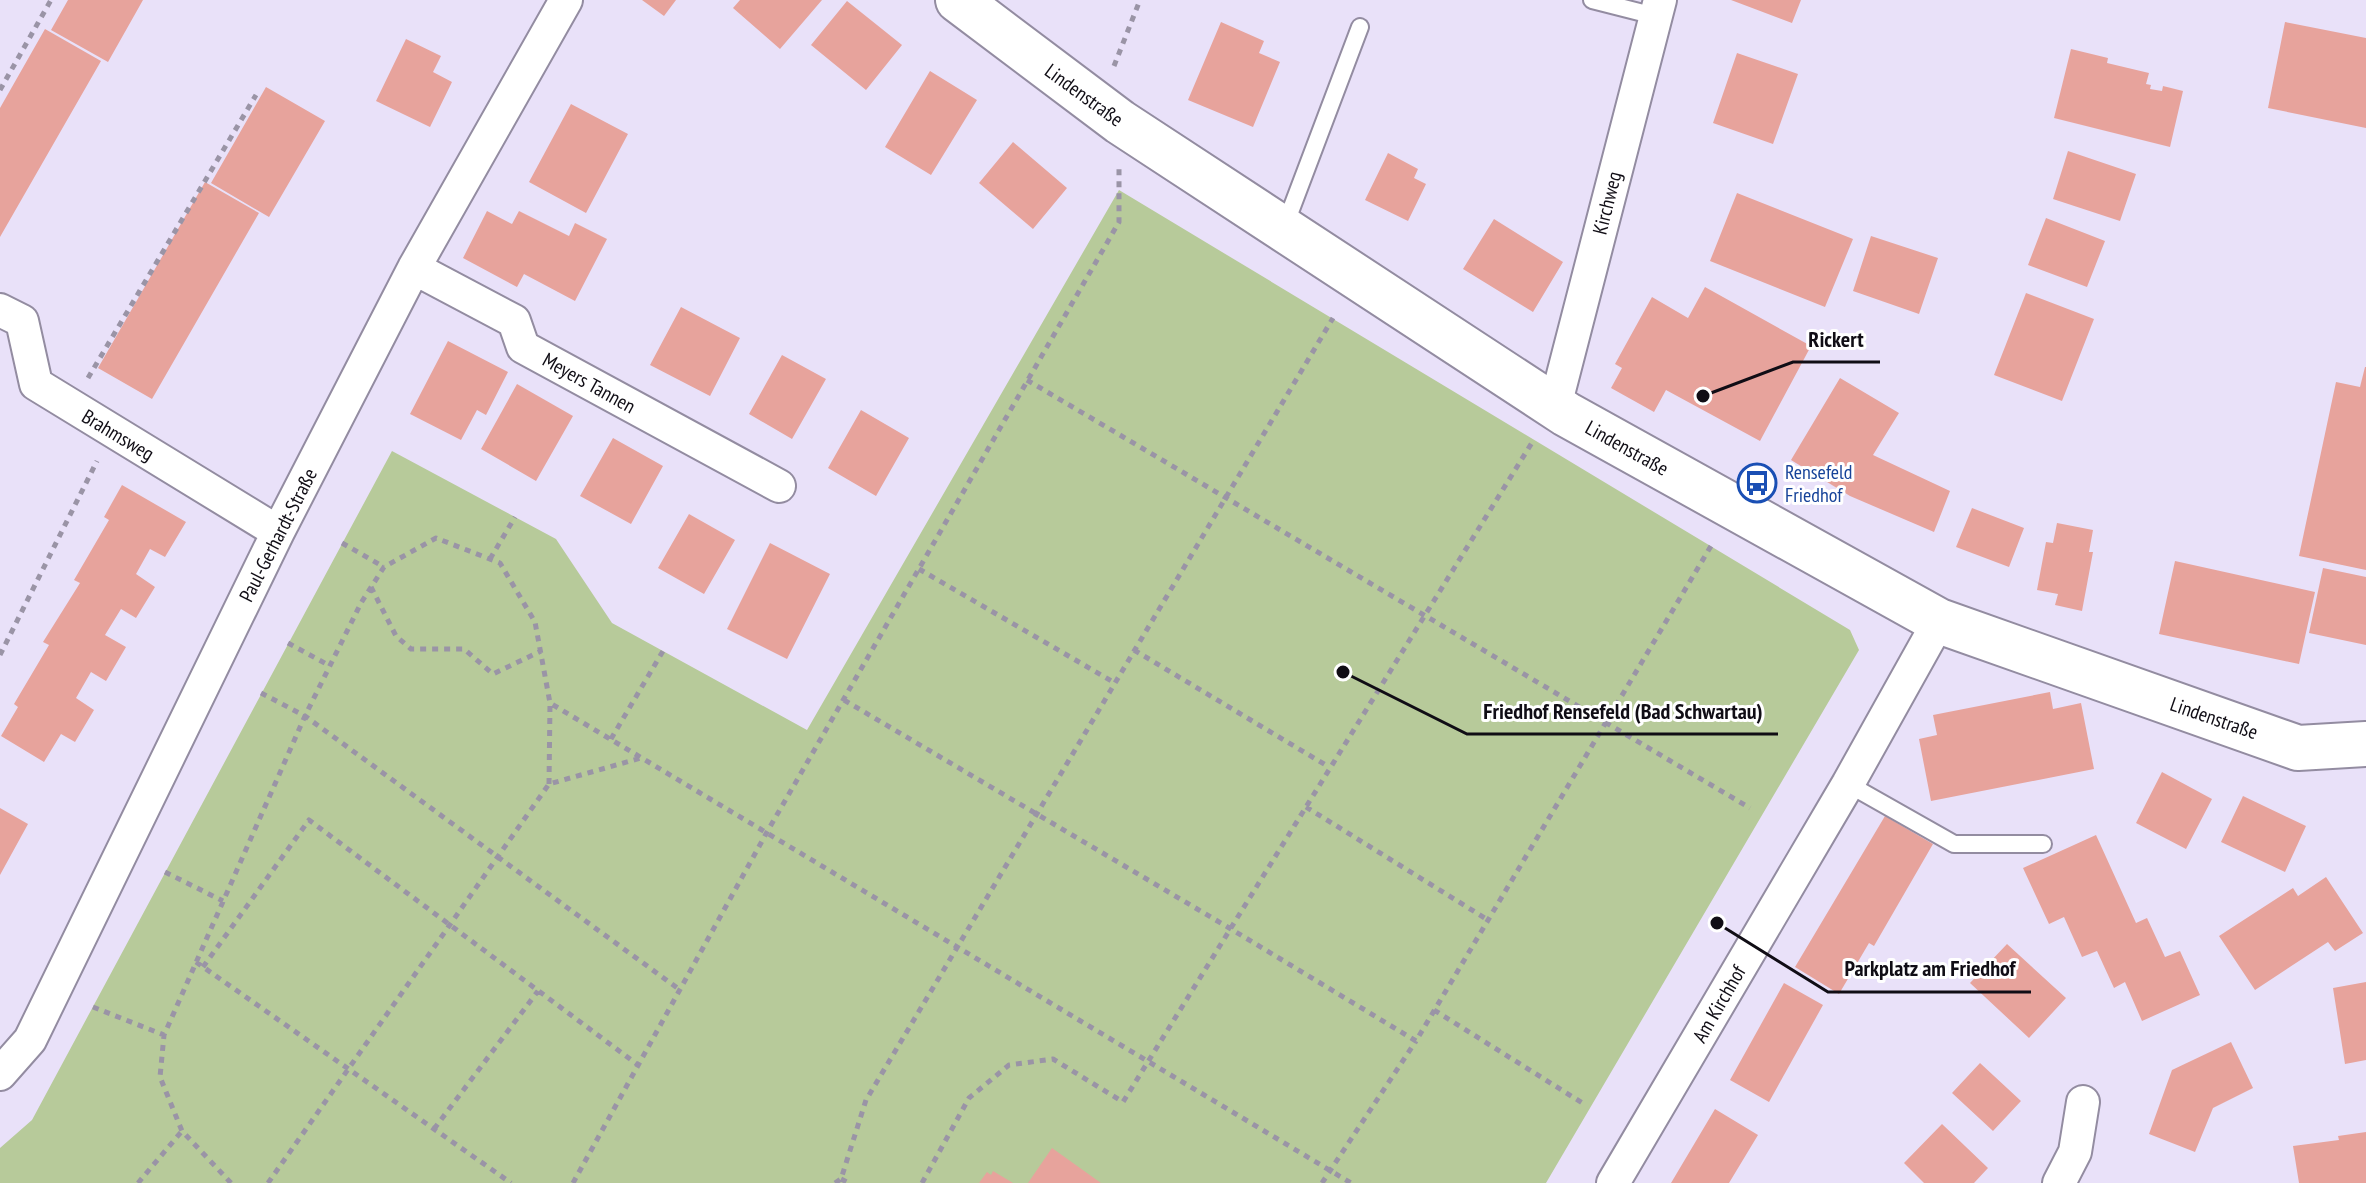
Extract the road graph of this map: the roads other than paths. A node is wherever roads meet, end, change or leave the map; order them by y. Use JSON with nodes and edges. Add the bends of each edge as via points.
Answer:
{"nodes":[{"id":1,"x":566,"y":0,"type":"edge"},
{"id":2,"x":1592,"y":0,"type":"edge"},
{"id":3,"x":978,"y":7,"type":"edge"},
{"id":4,"x":1658,"y":8,"type":"edge"},
{"id":5,"x":1360,"y":27,"type":"dead end"},
{"id":6,"x":1284,"y":229,"type":"junction"},
{"id":7,"x":414,"y":268,"type":"junction"},
{"id":8,"x":0,"y":310,"type":"edge"},
{"id":9,"x":1555,"y":406,"type":"junction"},
{"id":10,"x":779,"y":486,"type":"dead end"},
{"id":11,"x":278,"y":532,"type":"junction"},
{"id":12,"x":1939,"y":621,"type":"junction"},
{"id":13,"x":2366,"y":744,"type":"edge"},
{"id":14,"x":1848,"y":784,"type":"junction"},
{"id":15,"x":2043,"y":844,"type":"dead end"},
{"id":16,"x":0,"y":1074,"type":"edge"},
{"id":17,"x":2083,"y":1102,"type":"dead end"},
{"id":18,"x":1613,"y":1183,"type":"edge"},
{"id":19,"x":2059,"y":1183,"type":"edge"}],
"edges":[{"from":1,"to":7,"type":"street","name":"Paul-Gerhardt-Straße"},
{"from":2,"to":4,"type":"lane"},
{"from":3,"to":6,"type":"street","name":"Lindenstraße","via":[[1109,114]]},
{"from":4,"to":9,"type":"street","name":"Kirchweg"},
{"from":5,"to":6,"type":"lane"},
{"from":6,"to":9,"type":"street","name":"Lindenstraße"},
{"from":7,"to":10,"type":"street","name":"Meyers Tannen","via":[[514,321],[523,347]]},
{"from":7,"to":11,"type":"street","name":"Paul-Gerhardt-Straße"},
{"from":8,"to":11,"type":"street","name":"Brahmsweg","via":[[22,321],[36,384]]},
{"from":9,"to":12,"type":"street","name":"Lindenstraße"},
{"from":11,"to":16,"type":"street","name":"Paul-Gerhardt-Straße","via":[[30,1040]]},
{"from":12,"to":13,"type":"street","name":"Lindenstraße","via":[[2298,748]]},
{"from":12,"to":14,"type":"street","name":"Am Kirchhof"},
{"from":14,"to":15,"type":"lane","via":[[1954,844]]},
{"from":14,"to":18,"type":"street","name":"Am Kirchhof"},
{"from":17,"to":19,"type":"street","via":[[2075,1152]]}]}
